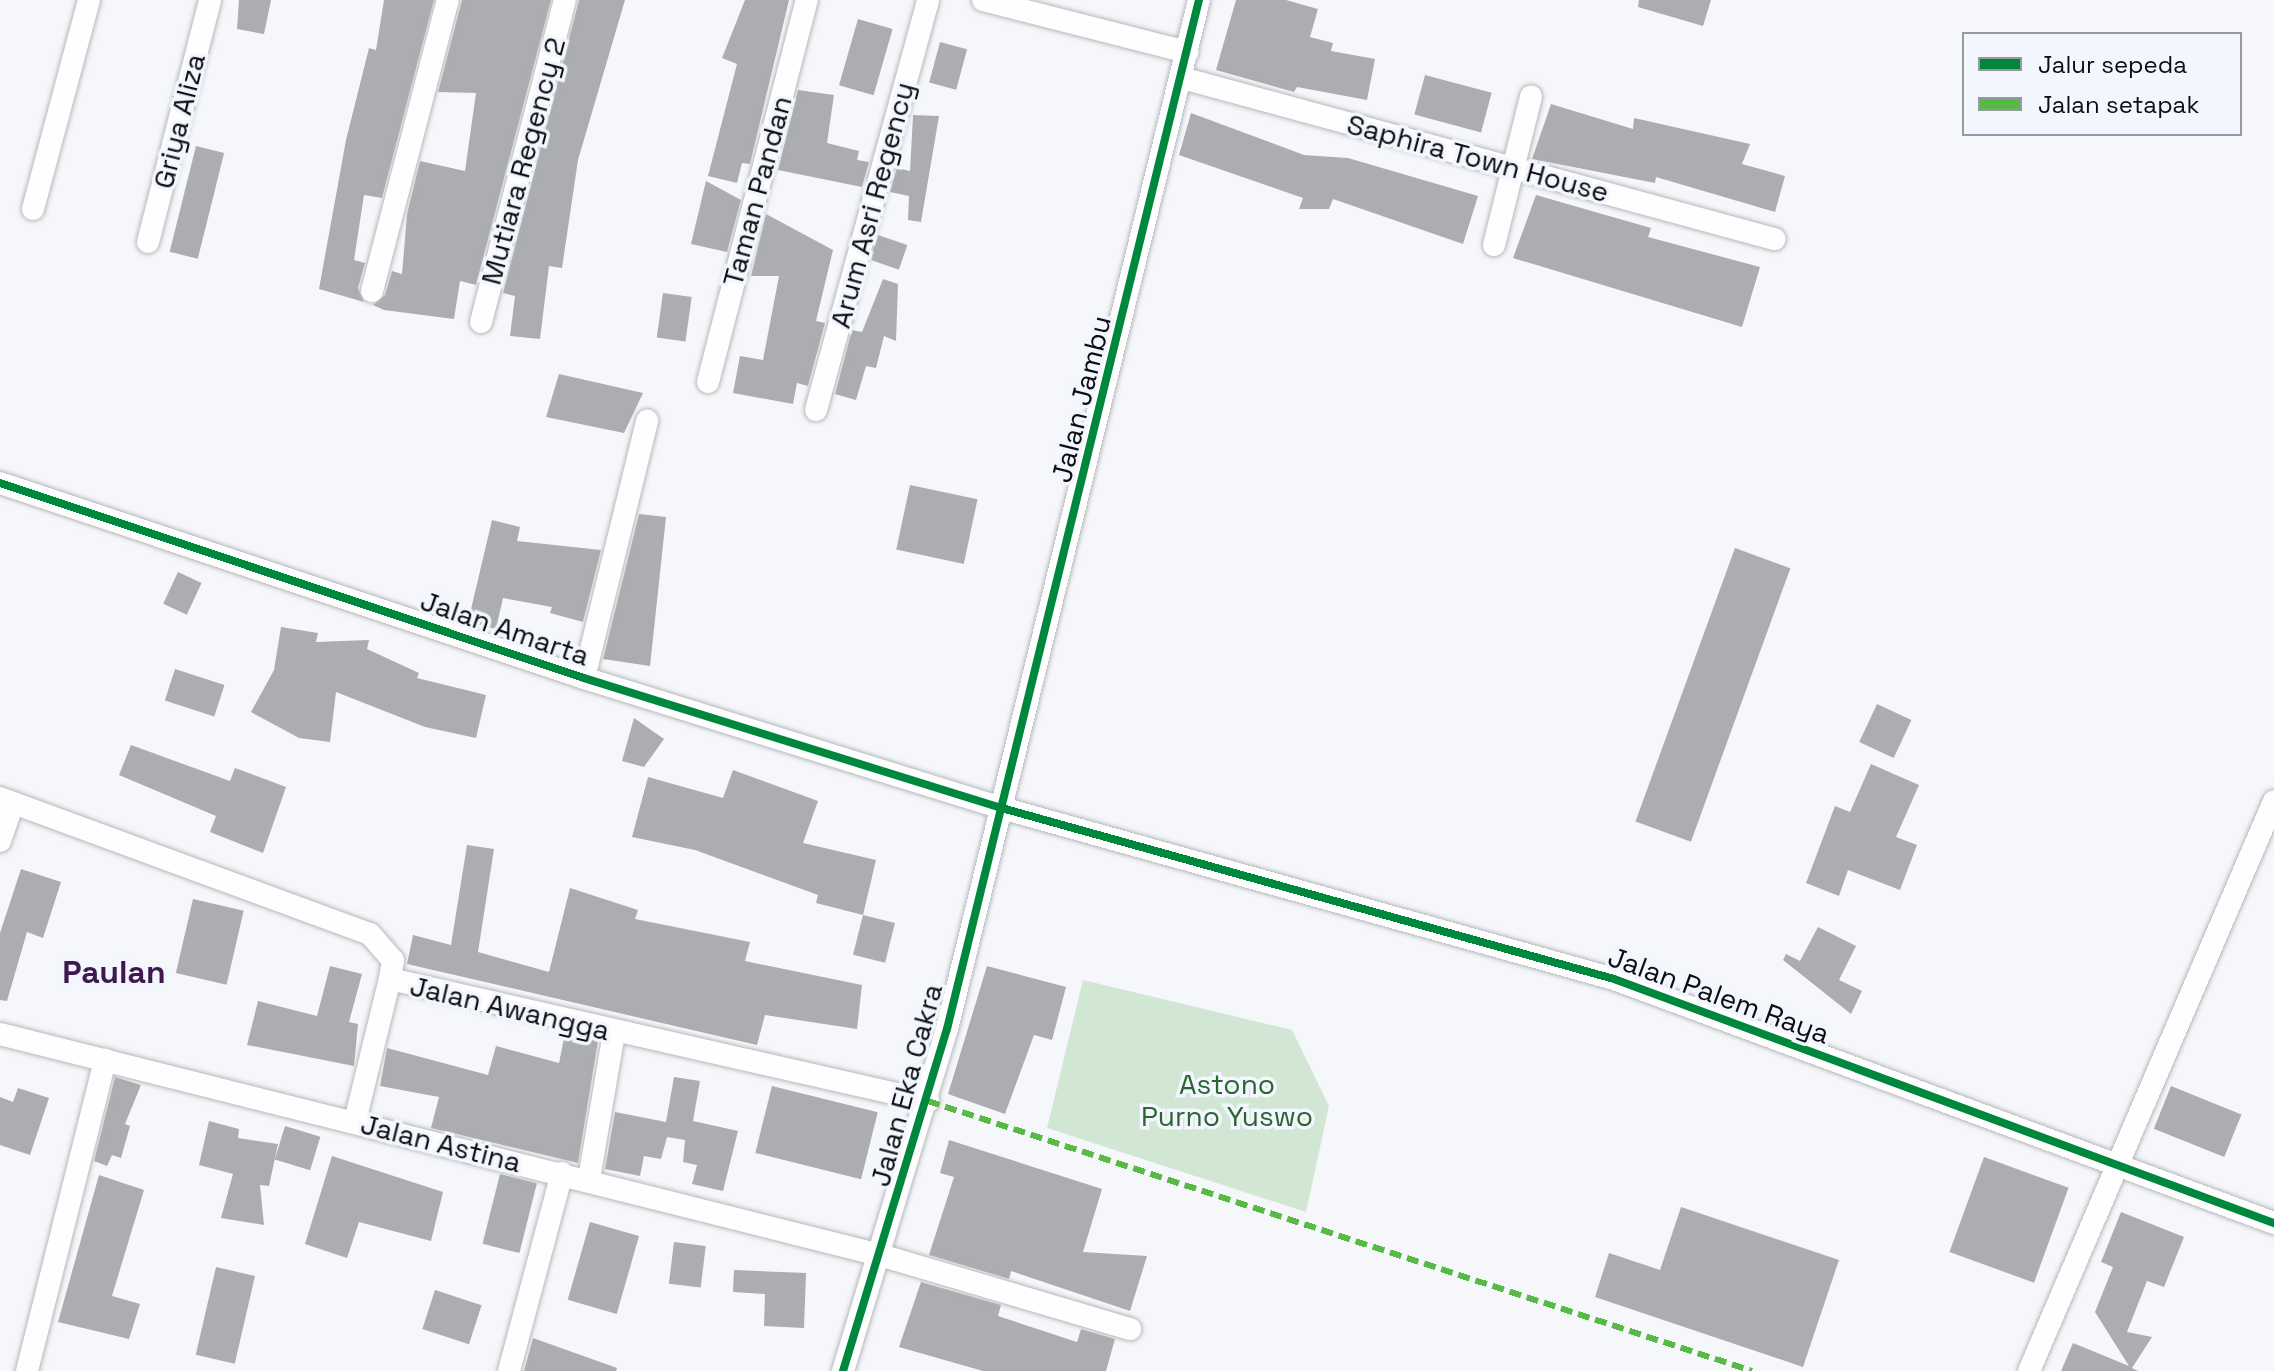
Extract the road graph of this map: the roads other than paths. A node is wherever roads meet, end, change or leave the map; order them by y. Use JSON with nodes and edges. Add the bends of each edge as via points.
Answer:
{"nodes":[{"id":1,"x":89,"y":0,"type":"edge"},
{"id":2,"x":210,"y":0,"type":"edge"},
{"id":3,"x":448,"y":0,"type":"edge"},
{"id":4,"x":565,"y":0,"type":"edge"},
{"id":5,"x":807,"y":0,"type":"edge"},
{"id":6,"x":928,"y":0,"type":"edge"},
{"id":7,"x":983,"y":0,"type":"edge"},
{"id":8,"x":1199,"y":0,"type":"edge"},
{"id":9,"x":1187,"y":52,"type":"junction"},
{"id":10,"x":1182,"y":78,"type":"junction"},
{"id":11,"x":1531,"y":97,"type":"dead end"},
{"id":12,"x":1515,"y":168,"type":"junction"},
{"id":13,"x":33,"y":209,"type":"dead end"},
{"id":14,"x":1774,"y":239,"type":"dead end"},
{"id":15,"x":148,"y":242,"type":"dead end"},
{"id":16,"x":1494,"y":245,"type":"dead end"},
{"id":17,"x":372,"y":291,"type":"dead end"},
{"id":18,"x":481,"y":322,"type":"dead end"},
{"id":19,"x":708,"y":382,"type":"dead end"},
{"id":20,"x":816,"y":410,"type":"dead end"},
{"id":21,"x":647,"y":421,"type":"dead end"},
{"id":22,"x":0,"y":483,"type":"edge"},
{"id":23,"x":584,"y":678,"type":"junction"},
{"id":24,"x":6,"y":801,"type":"edge"},
{"id":25,"x":2274,"y":801,"type":"edge"},
{"id":26,"x":998,"y":807,"type":"junction"},
{"id":27,"x":0,"y":841,"type":"edge"},
{"id":28,"x":390,"y":979,"type":"junction"},
{"id":29,"x":614,"y":1033,"type":"junction"},
{"id":30,"x":0,"y":1034,"type":"edge"},
{"id":31,"x":105,"y":1060,"type":"junction"},
{"id":32,"x":928,"y":1101,"type":"junction"},
{"id":33,"x":355,"y":1121,"type":"junction"},
{"id":34,"x":2117,"y":1163,"type":"junction"},
{"id":35,"x":562,"y":1173,"type":"junction"},
{"id":36,"x":589,"y":1179,"type":"junction"},
{"id":37,"x":2274,"y":1223,"type":"edge"},
{"id":38,"x":880,"y":1255,"type":"junction"},
{"id":39,"x":1130,"y":1329,"type":"dead end"},
{"id":40,"x":27,"y":1371,"type":"edge"},
{"id":41,"x":509,"y":1371,"type":"edge"},
{"id":42,"x":843,"y":1371,"type":"edge"},
{"id":43,"x":2029,"y":1371,"type":"edge"}],
"edges":[{"from":1,"to":13,"type":"street"},
{"from":2,"to":15,"type":"street","name":"Griya Aliza"},
{"from":3,"to":17,"type":"street"},
{"from":4,"to":18,"type":"street","name":"Mutiara Regency 2"},
{"from":5,"to":19,"type":"street","name":"Taman Pandan"},
{"from":6,"to":20,"type":"street","name":"Arum Asri Regency"},
{"from":7,"to":9,"type":"street"},
{"from":8,"to":9,"type":"street","name":"Jalan Jambu"},
{"from":9,"to":10,"type":"street","name":"Jalan Jambu"},
{"from":10,"to":12,"type":"street","name":"Saphira Town House"},
{"from":10,"to":26,"type":"street","name":"Jalan Jambu"},
{"from":11,"to":12,"type":"street"},
{"from":12,"to":14,"type":"street","name":"Saphira Town House"},
{"from":12,"to":16,"type":"street"},
{"from":21,"to":23,"type":"street"},
{"from":22,"to":23,"type":"street","name":"Jalan Amarta"},
{"from":23,"to":26,"type":"street","name":"Jalan Amarta"},
{"from":24,"to":27,"type":"street"},
{"from":24,"to":28,"type":"street","name":"Jalan Awangga","via":[[370,934],[393,960]]},
{"from":25,"to":34,"type":"street"},
{"from":26,"to":32,"type":"street","name":"Jalan Eka Cakra"},
{"from":26,"to":34,"type":"street","name":"Jalan Palem Raya","via":[[1614,979]]},
{"from":28,"to":29,"type":"street","name":"Jalan Awangga"},
{"from":28,"to":33,"type":"street"},
{"from":29,"to":32,"type":"street","name":"Jalan Awangga"},
{"from":29,"to":36,"type":"street"},
{"from":30,"to":31,"type":"street","name":"Jalan Astina"},
{"from":31,"to":33,"type":"street","name":"Jalan Astina"},
{"from":31,"to":40,"type":"street"},
{"from":32,"to":38,"type":"street","name":"Jalan Eka Cakra"},
{"from":33,"to":35,"type":"street","name":"Jalan Astina"},
{"from":34,"to":37,"type":"street","name":"Jalan Palem Raya"},
{"from":34,"to":43,"type":"street"},
{"from":35,"to":36,"type":"street","name":"Jalan Astina"},
{"from":35,"to":41,"type":"street"},
{"from":36,"to":38,"type":"street","name":"Jalan Astina"},
{"from":38,"to":39,"type":"street","name":"Jalan Astina"},
{"from":38,"to":42,"type":"street","name":"Jalan Eka Cakra"}]}
